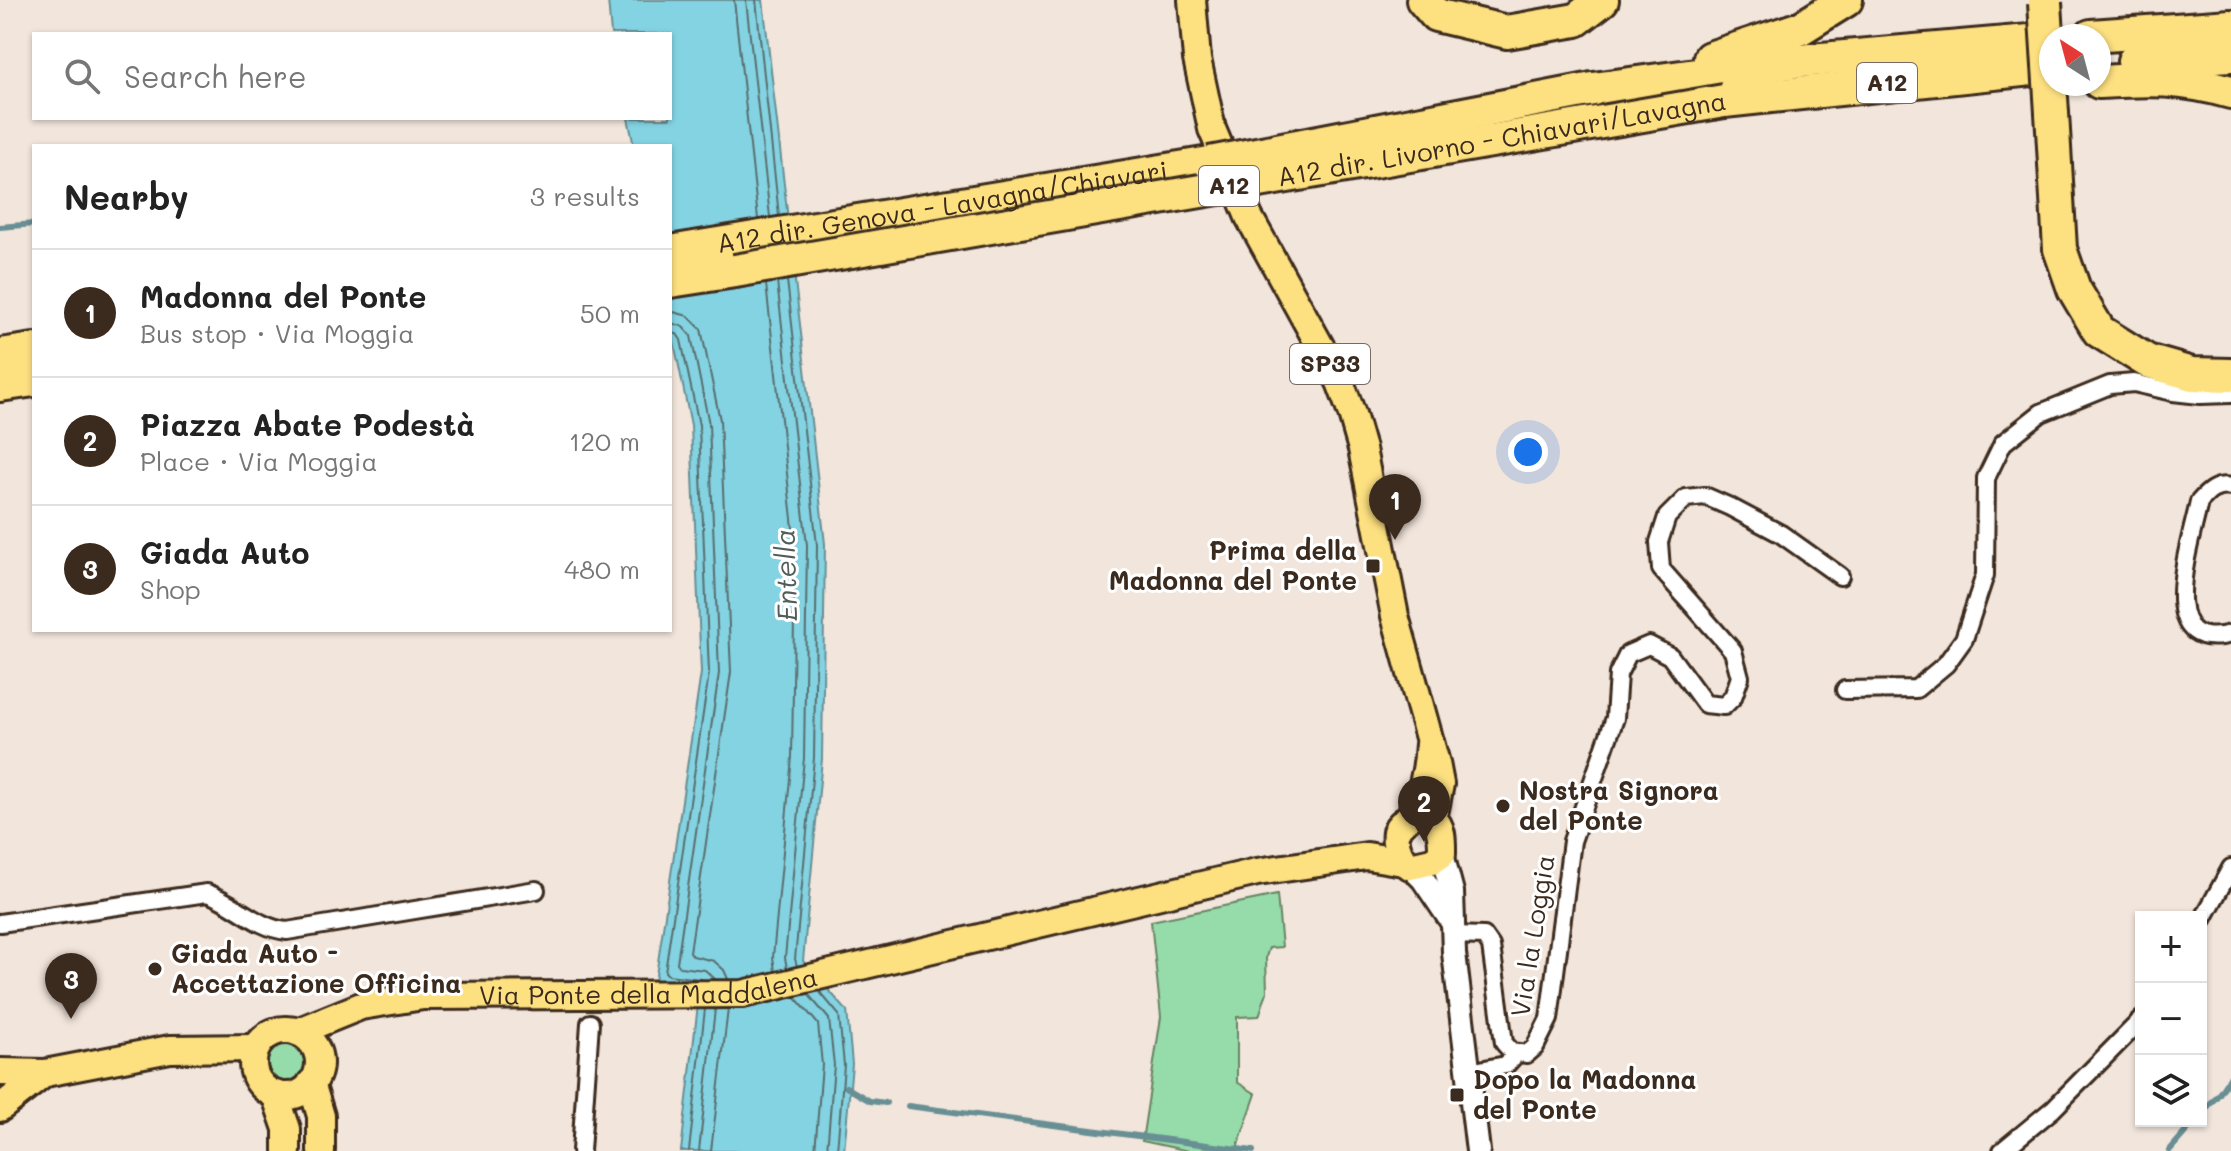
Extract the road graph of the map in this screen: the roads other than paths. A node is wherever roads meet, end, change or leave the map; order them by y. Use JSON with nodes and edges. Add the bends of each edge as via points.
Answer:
{"nodes":[{"id":1,"x":1192,"y":0,"type":"edge"},
{"id":2,"x":1423,"y":0,"type":"edge"},
{"id":3,"x":1602,"y":0,"type":"edge"},
{"id":4,"x":1846,"y":0,"type":"edge"},
{"id":5,"x":2045,"y":1,"type":"edge"},
{"id":6,"x":2231,"y":26,"type":"edge"},
{"id":7,"x":2111,"y":35,"type":"edge"},
{"id":8,"x":2039,"y":40,"type":"edge"},
{"id":9,"x":2231,"y":55,"type":"edge"},
{"id":10,"x":2111,"y":62,"type":"edge"},
{"id":11,"x":2039,"y":68,"type":"edge"},
{"id":12,"x":2111,"y":81,"type":"edge"},
{"id":13,"x":1602,"y":88,"type":"junction"},
{"id":14,"x":2231,"y":92,"type":"edge"},
{"id":15,"x":1791,"y":93,"type":"junction"},
{"id":16,"x":2054,"y":98,"type":"edge"},
{"id":17,"x":672,"y":252,"type":"edge"},
{"id":18,"x":672,"y":281,"type":"edge"},
{"id":19,"x":32,"y":350,"type":"edge"},
{"id":20,"x":0,"y":355,"type":"edge"},
{"id":21,"x":2231,"y":363,"type":"edge"},
{"id":22,"x":2192,"y":374,"type":"junction"},
{"id":23,"x":2231,"y":375,"type":"edge"},
{"id":24,"x":32,"y":380,"type":"edge"},
{"id":25,"x":0,"y":385,"type":"edge"},
{"id":26,"x":2231,"y":394,"type":"edge"},
{"id":27,"x":2231,"y":487,"type":"edge"},
{"id":28,"x":1840,"y":576,"type":"dead end"},
{"id":29,"x":2231,"y":634,"type":"edge"},
{"id":30,"x":1845,"y":690,"type":"dead end"},
{"id":31,"x":1414,"y":820,"type":"junction"},
{"id":32,"x":1442,"y":854,"type":"junction"},
{"id":33,"x":1407,"y":864,"type":"junction"},
{"id":34,"x":2231,"y":868,"type":"edge"},
{"id":35,"x":1257,"y":872,"type":"junction"},
{"id":36,"x":536,"y":890,"type":"dead end"},
{"id":37,"x":2207,"y":912,"type":"edge"},
{"id":38,"x":0,"y":923,"type":"edge"},
{"id":39,"x":1454,"y":937,"type":"junction"},
{"id":40,"x":590,"y":1023,"type":"dead end"},
{"id":41,"x":2135,"y":1026,"type":"edge"},
{"id":42,"x":297,"y":1032,"type":"junction"},
{"id":43,"x":256,"y":1048,"type":"junction"},
{"id":44,"x":1517,"y":1053,"type":"junction"},
{"id":45,"x":0,"y":1072,"type":"edge"},
{"id":46,"x":1469,"y":1072,"type":"junction"},
{"id":47,"x":45,"y":1073,"type":"junction"},
{"id":48,"x":311,"y":1083,"type":"junction"},
{"id":49,"x":275,"y":1094,"type":"junction"},
{"id":50,"x":0,"y":1108,"type":"edge"},
{"id":51,"x":287,"y":1151,"type":"edge"},
{"id":52,"x":321,"y":1151,"type":"edge"},
{"id":53,"x":581,"y":1151,"type":"edge"},
{"id":54,"x":1478,"y":1151,"type":"edge"},
{"id":55,"x":2002,"y":1151,"type":"edge"}],
"edges":[{"from":1,"to":31,"type":"main road","number":"SP33","via":[[1197,59],[1212,129],[1249,217],[1340,382],[1362,449],[1395,616],[1440,784]]},
{"from":2,"to":3,"type":"highway","via":[[1436,15],[1507,32],[1576,20]]},
{"from":4,"to":13,"type":"highway","via":[[1801,28]]},
{"from":5,"to":16,"type":"highway","bridge":true},
{"from":6,"to":7,"type":"highway"},
{"from":8,"to":13,"type":"highway","number":"A12","via":[[1799,61]]},
{"from":9,"to":10,"type":"highway"},
{"from":11,"to":15,"type":"highway","name":"A12 dir. Livorno - Chiavari/Lavagna","number":"A12"},
{"from":12,"to":14,"type":"highway","via":[[2193,82]]},
{"from":13,"to":17,"type":"highway","name":"A12 dir. Genova - Lavagna/Chiavari","number":"A12","bridge":true,"via":[[1210,163]]},
{"from":15,"to":16,"type":"highway"},
{"from":15,"to":18,"type":"highway","name":"A12 dir. Livorno - Chiavari/Lavagna","number":"A12","bridge":true},
{"from":16,"to":22,"type":"highway","via":[[2060,249],[2074,289],[2099,331],[2147,361]]},
{"from":19,"to":20,"type":"highway"},
{"from":21,"to":22,"type":"highway"},
{"from":22,"to":23,"type":"highway"},
{"from":24,"to":25,"type":"highway"},
{"from":26,"to":30,"type":"street","via":[[2110,385],[2041,413],[2003,443],[1986,478],[1985,575],[1964,639],[1946,664],[1916,689]]},
{"from":27,"to":29,"type":"street","via":[[2210,490],[2199,502],[2180,599],[2185,621],[2200,635],[2215,639]]},
{"from":28,"to":44,"type":"street","name":"Via la Loggia","via":[[1781,534],[1705,496],[1686,498],[1667,517],[1659,542],[1661,569],[1733,651],[1740,677],[1724,706],[1705,704],[1670,656],[1649,645],[1628,654],[1618,674],[1615,718],[1572,841],[1549,1019],[1535,1047],[1527,1054]]},
{"from":31,"to":32,"type":"main road","number":"SP33","via":[[1438,823]]},
{"from":31,"to":33,"type":"main road","number":"SP33","via":[[1395,834]]},
{"from":31,"to":35,"type":"main road"},
{"from":32,"to":33,"type":"main road"},
{"from":32,"to":39,"type":"street","number":"SP33","via":[[1452,892]]},
{"from":33,"to":35,"type":"main road","via":[[1367,856]]},
{"from":33,"to":39,"type":"street","number":"SP33","via":[[1423,879]]},
{"from":34,"to":37,"type":"street"},
{"from":35,"to":42,"type":"main road","name":"Via Ponte della Maddalena","via":[[743,994],[423,996],[361,1006]]},
{"from":36,"to":38,"type":"street","via":[[287,931],[270,929],[207,893]]},
{"from":39,"to":44,"type":"street","name":"Via la Loggia","via":[[1484,936],[1491,946],[1504,1043]]},
{"from":39,"to":46,"type":"street","number":"SP33"},
{"from":40,"to":53,"type":"street"},
{"from":41,"to":55,"type":"street","via":[[2053,1109]]},
{"from":42,"to":43,"type":"main road","via":[[269,1034]]},
{"from":42,"to":48,"type":"main road","via":[[318,1054]]},
{"from":43,"to":47,"type":"main road","via":[[170,1049]]},
{"from":43,"to":49,"type":"main road","via":[[257,1081]]},
{"from":44,"to":46,"type":"street","name":"Via la Loggia","via":[[1506,1065]]},
{"from":45,"to":47,"type":"main road"},
{"from":46,"to":54,"type":"street","number":"SP33"},
{"from":47,"to":50,"type":"main road"},
{"from":48,"to":49,"type":"main road","via":[[295,1094]]},
{"from":48,"to":52,"type":"main road","via":[[321,1116]]},
{"from":49,"to":51,"type":"main road","via":[[287,1129]]}]}
